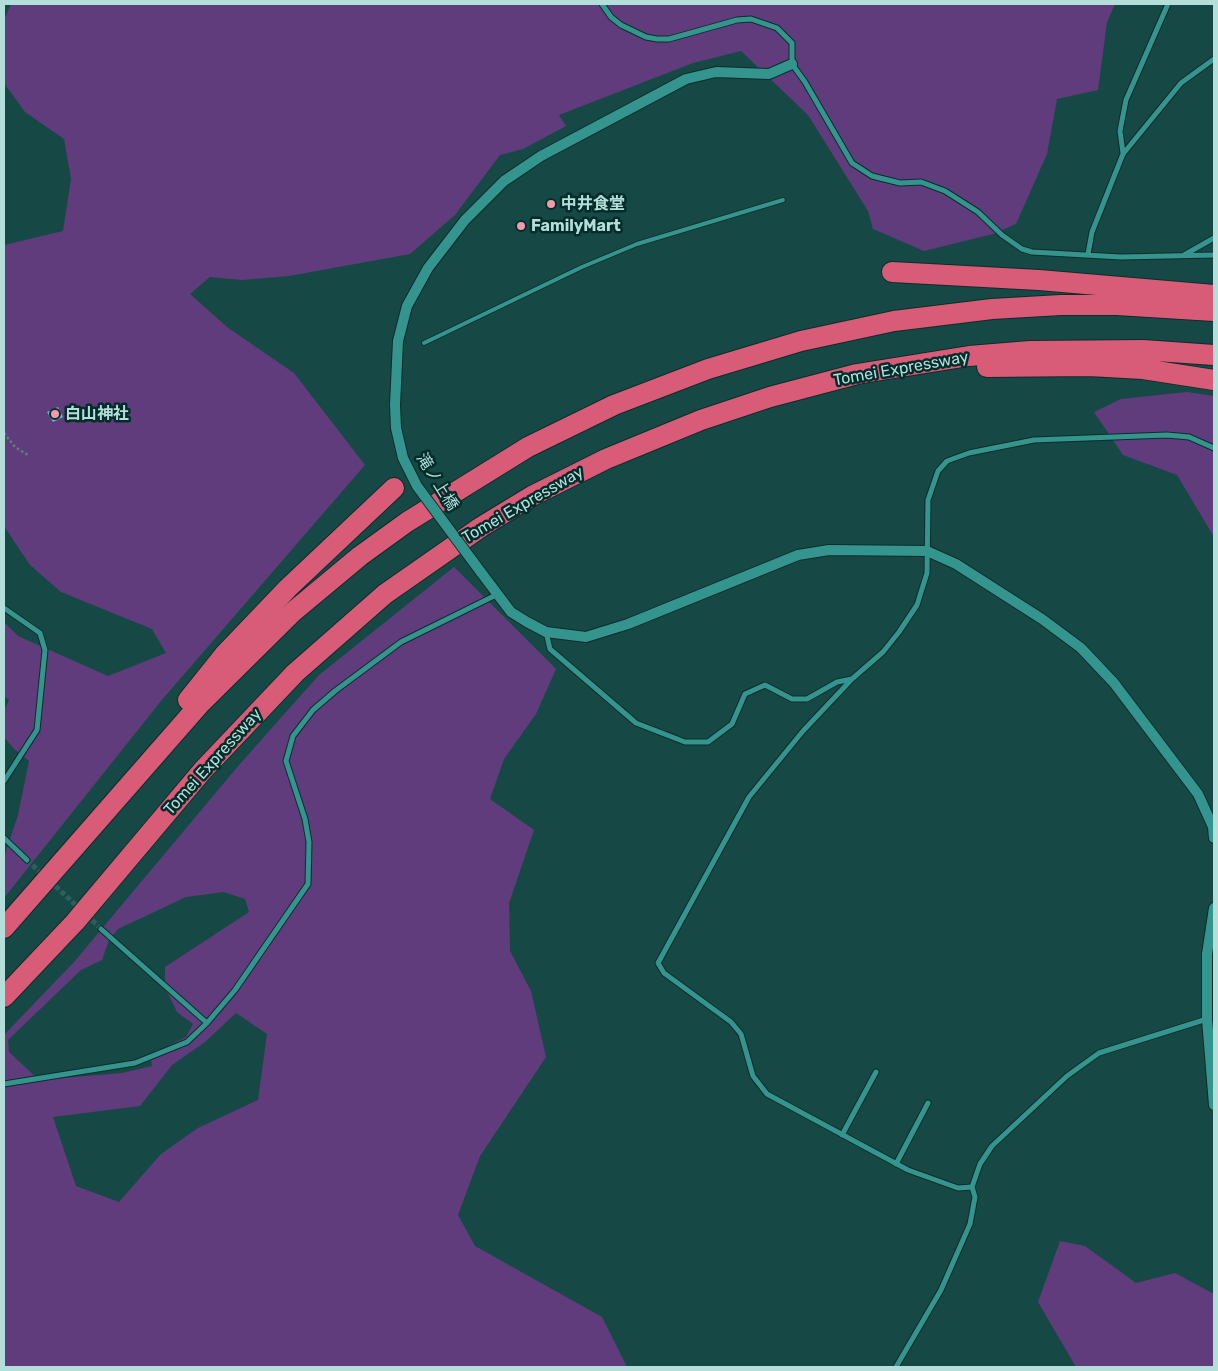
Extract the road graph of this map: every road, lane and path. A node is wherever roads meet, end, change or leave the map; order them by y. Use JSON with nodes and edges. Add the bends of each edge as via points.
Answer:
{"nodes":[{"id":1,"x":602,"y":4,"type":"edge"},
{"id":2,"x":1168,"y":4,"type":"edge"},
{"id":3,"x":1214,"y":59,"type":"edge"},
{"id":4,"x":792,"y":64,"type":"junction"},
{"id":5,"x":1123,"y":154,"type":"junction"},
{"id":6,"x":783,"y":200,"type":"dead end"},
{"id":7,"x":1214,"y":238,"type":"edge"},
{"id":8,"x":1088,"y":254,"type":"junction"},
{"id":9,"x":1183,"y":256,"type":"junction"},
{"id":10,"x":1214,"y":256,"type":"edge"},
{"id":11,"x":892,"y":272,"type":"dead end"},
{"id":12,"x":1214,"y":295,"type":"edge"},
{"id":13,"x":1214,"y":310,"type":"edge"},
{"id":14,"x":424,"y":343,"type":"dead end"},
{"id":15,"x":1214,"y":354,"type":"edge"},
{"id":16,"x":1214,"y":380,"type":"edge"},
{"id":17,"x":4,"y":433,"type":"edge"},
{"id":18,"x":636,"y":446,"type":"junction"},
{"id":19,"x":1214,"y":448,"type":"edge"},
{"id":20,"x":28,"y":455,"type":"dead end"},
{"id":21,"x":394,"y":488,"type":"dead end"},
{"id":22,"x":927,"y":551,"type":"junction"},
{"id":23,"x":496,"y":595,"type":"junction"},
{"id":24,"x":4,"y":608,"type":"edge"},
{"id":25,"x":546,"y":632,"type":"junction"},
{"id":26,"x":852,"y":679,"type":"junction"},
{"id":27,"x":139,"y":772,"type":"junction"},
{"id":28,"x":4,"y":779,"type":"edge"},
{"id":29,"x":4,"y":838,"type":"edge"},
{"id":30,"x":1214,"y":838,"type":"edge"},
{"id":31,"x":27,"y":860,"type":"tunnel mouth"},
{"id":32,"x":1214,"y":908,"type":"edge"},
{"id":33,"x":4,"y":928,"type":"edge"},
{"id":34,"x":101,"y":929,"type":"tunnel mouth"},
{"id":35,"x":4,"y":997,"type":"edge"},
{"id":36,"x":1207,"y":1019,"type":"junction"},
{"id":37,"x":207,"y":1023,"type":"junction"},
{"id":38,"x":876,"y":1072,"type":"dead end"},
{"id":39,"x":4,"y":1084,"type":"edge"},
{"id":40,"x":928,"y":1103,"type":"dead end"},
{"id":41,"x":1214,"y":1106,"type":"edge"},
{"id":42,"x":842,"y":1135,"type":"junction"},
{"id":43,"x":896,"y":1164,"type":"junction"},
{"id":44,"x":972,"y":1187,"type":"junction"},
{"id":45,"x":896,"y":1367,"type":"edge"}],
"edges":[{"from":1,"to":4,"type":"street","via":[[620,25],[657,39],[669,39],[736,20],[767,23],[792,43]]},
{"from":2,"to":5,"type":"street","via":[[1126,100],[1120,131]]},
{"from":3,"to":5,"type":"street","via":[[1181,83]]},
{"from":4,"to":8,"type":"street","via":[[852,163],[872,176],[900,183],[921,182],[945,191],[978,212],[1022,249]]},
{"from":4,"to":23,"type":"street","name":"滝ノ上橋","bridge":true,"via":[[768,74],[716,72],[686,78],[541,156],[504,181],[465,220],[428,268],[407,306],[398,340],[394,405],[396,428],[403,458],[417,486]]},
{"from":5,"to":8,"type":"street","via":[[1092,232]]},
{"from":6,"to":14,"type":"lane","via":[[619,252]]},
{"from":7,"to":9,"type":"street"},
{"from":8,"to":9,"type":"street"},
{"from":9,"to":10,"type":"street"},
{"from":11,"to":12,"type":"highway"},
{"from":13,"to":27,"type":"highway","via":[[1061,305],[992,309],[894,321],[754,354],[614,405],[492,467],[360,556],[250,653]]},
{"from":15,"to":18,"type":"highway","name":"Tomei Expressway","via":[[1144,350],[1030,351],[911,365],[857,374],[770,397]]},
{"from":16,"to":18,"type":"highway","via":[[1143,369],[989,367],[844,390]]},
{"from":17,"to":20,"type":"path","via":[[15,447]]},
{"from":18,"to":35,"type":"highway","name":"Tomei Expressway","via":[[532,496],[481,527],[427,563],[351,622],[260,708],[203,770],[75,922]]},
{"from":19,"to":22,"type":"street","via":[[1189,437],[1167,435],[1034,440],[948,460],[938,471],[928,500]]},
{"from":21,"to":27,"type":"highway","via":[[288,588],[224,655],[185,703]]},
{"from":22,"to":25,"type":"street","via":[[829,550],[798,555],[605,633],[586,638]]},
{"from":22,"to":26,"type":"street","via":[[927,573],[917,605],[883,652]]},
{"from":22,"to":30,"type":"street","via":[[956,564],[1081,648],[1114,683],[1198,794],[1213,827]]},
{"from":23,"to":25,"type":"street","name":"滝ノ上橋","via":[[511,612]]},
{"from":23,"to":37,"type":"street","via":[[401,642],[313,710],[293,736],[286,761],[305,819],[309,842],[308,884],[235,990]]},
{"from":24,"to":28,"type":"street","via":[[40,633],[45,650],[37,730]]},
{"from":25,"to":26,"type":"street","via":[[550,649],[636,723],[685,742],[708,742],[732,724],[745,694],[765,685],[792,699],[807,699],[837,682]]},
{"from":26,"to":42,"type":"street","via":[[803,731],[749,797],[658,963],[664,973],[731,1022],[741,1034],[753,1076],[767,1094]]},
{"from":27,"to":33,"type":"highway"},
{"from":29,"to":31,"type":"street"},
{"from":32,"to":36,"type":"street","via":[[1207,954]]},
{"from":34,"to":37,"type":"street"},
{"from":36,"to":41,"type":"street"},
{"from":36,"to":44,"type":"street","via":[[1099,1053],[1067,1076],[992,1146],[980,1164]]},
{"from":37,"to":39,"type":"street","via":[[187,1042],[135,1063]]},
{"from":38,"to":42,"type":"street"},
{"from":40,"to":43,"type":"street"},
{"from":42,"to":43,"type":"street"},
{"from":43,"to":44,"type":"street","via":[[958,1188]]},
{"from":44,"to":45,"type":"street","via":[[975,1197],[970,1224],[941,1290]]}]}
